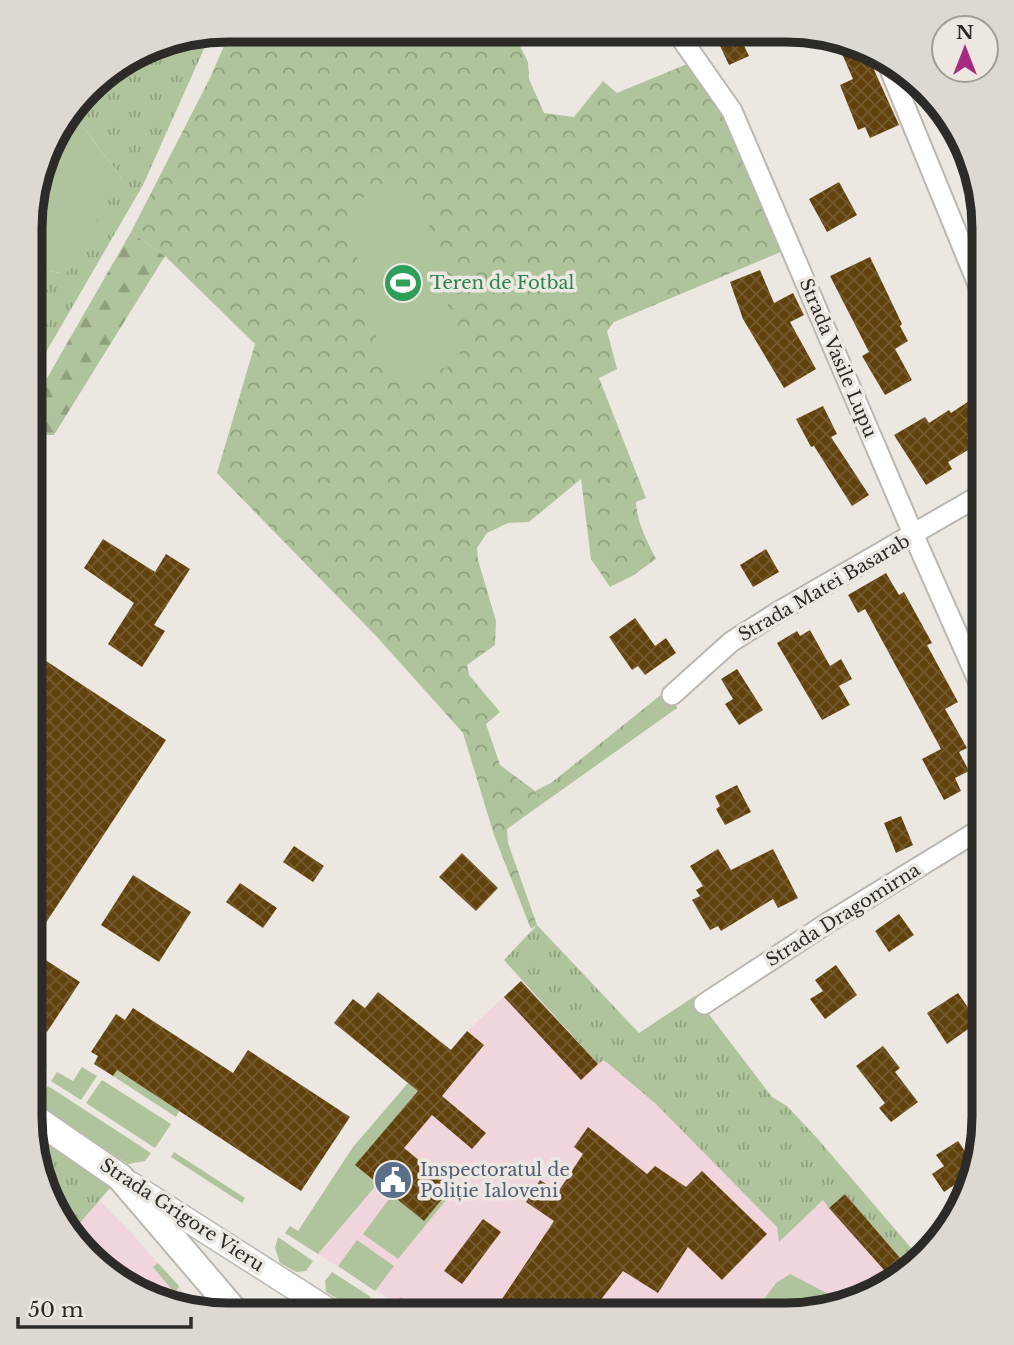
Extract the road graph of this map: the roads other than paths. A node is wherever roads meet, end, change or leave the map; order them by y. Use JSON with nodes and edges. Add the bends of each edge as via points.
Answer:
{"nodes":[{"id":1,"x":685,"y":42,"type":"edge"},
{"id":2,"x":892,"y":76,"type":"edge"},
{"id":3,"x":972,"y":270,"type":"edge"},
{"id":4,"x":972,"y":500,"type":"edge"},
{"id":5,"x":914,"y":536,"type":"junction"},
{"id":6,"x":972,"y":667,"type":"edge"},
{"id":7,"x":672,"y":695,"type":"dead end"},
{"id":8,"x":972,"y":834,"type":"edge"},
{"id":9,"x":704,"y":1004,"type":"dead end"},
{"id":10,"x":42,"y":1123,"type":"edge"},
{"id":11,"x":120,"y":1177,"type":"junction"},
{"id":12,"x":228,"y":1303,"type":"edge"},
{"id":13,"x":318,"y":1303,"type":"edge"}],
"edges":[{"from":1,"to":5,"type":"street","name":"Strada Vasile Lupu","via":[[733,111]]},
{"from":2,"to":3,"type":"street"},
{"from":4,"to":5,"type":"street","name":"Strada Matei Basarab"},
{"from":5,"to":6,"type":"street","name":"Strada Vasile Lupu"},
{"from":5,"to":7,"type":"street","name":"Strada Matei Basarab","via":[[731,642]]},
{"from":8,"to":9,"type":"street","name":"Strada Dragomirna"},
{"from":10,"to":11,"type":"main road","name":"Strada Grigore Vieru"},
{"from":11,"to":12,"type":"main road"},
{"from":11,"to":13,"type":"street","name":"Strada Grigore Vieru"}]}
